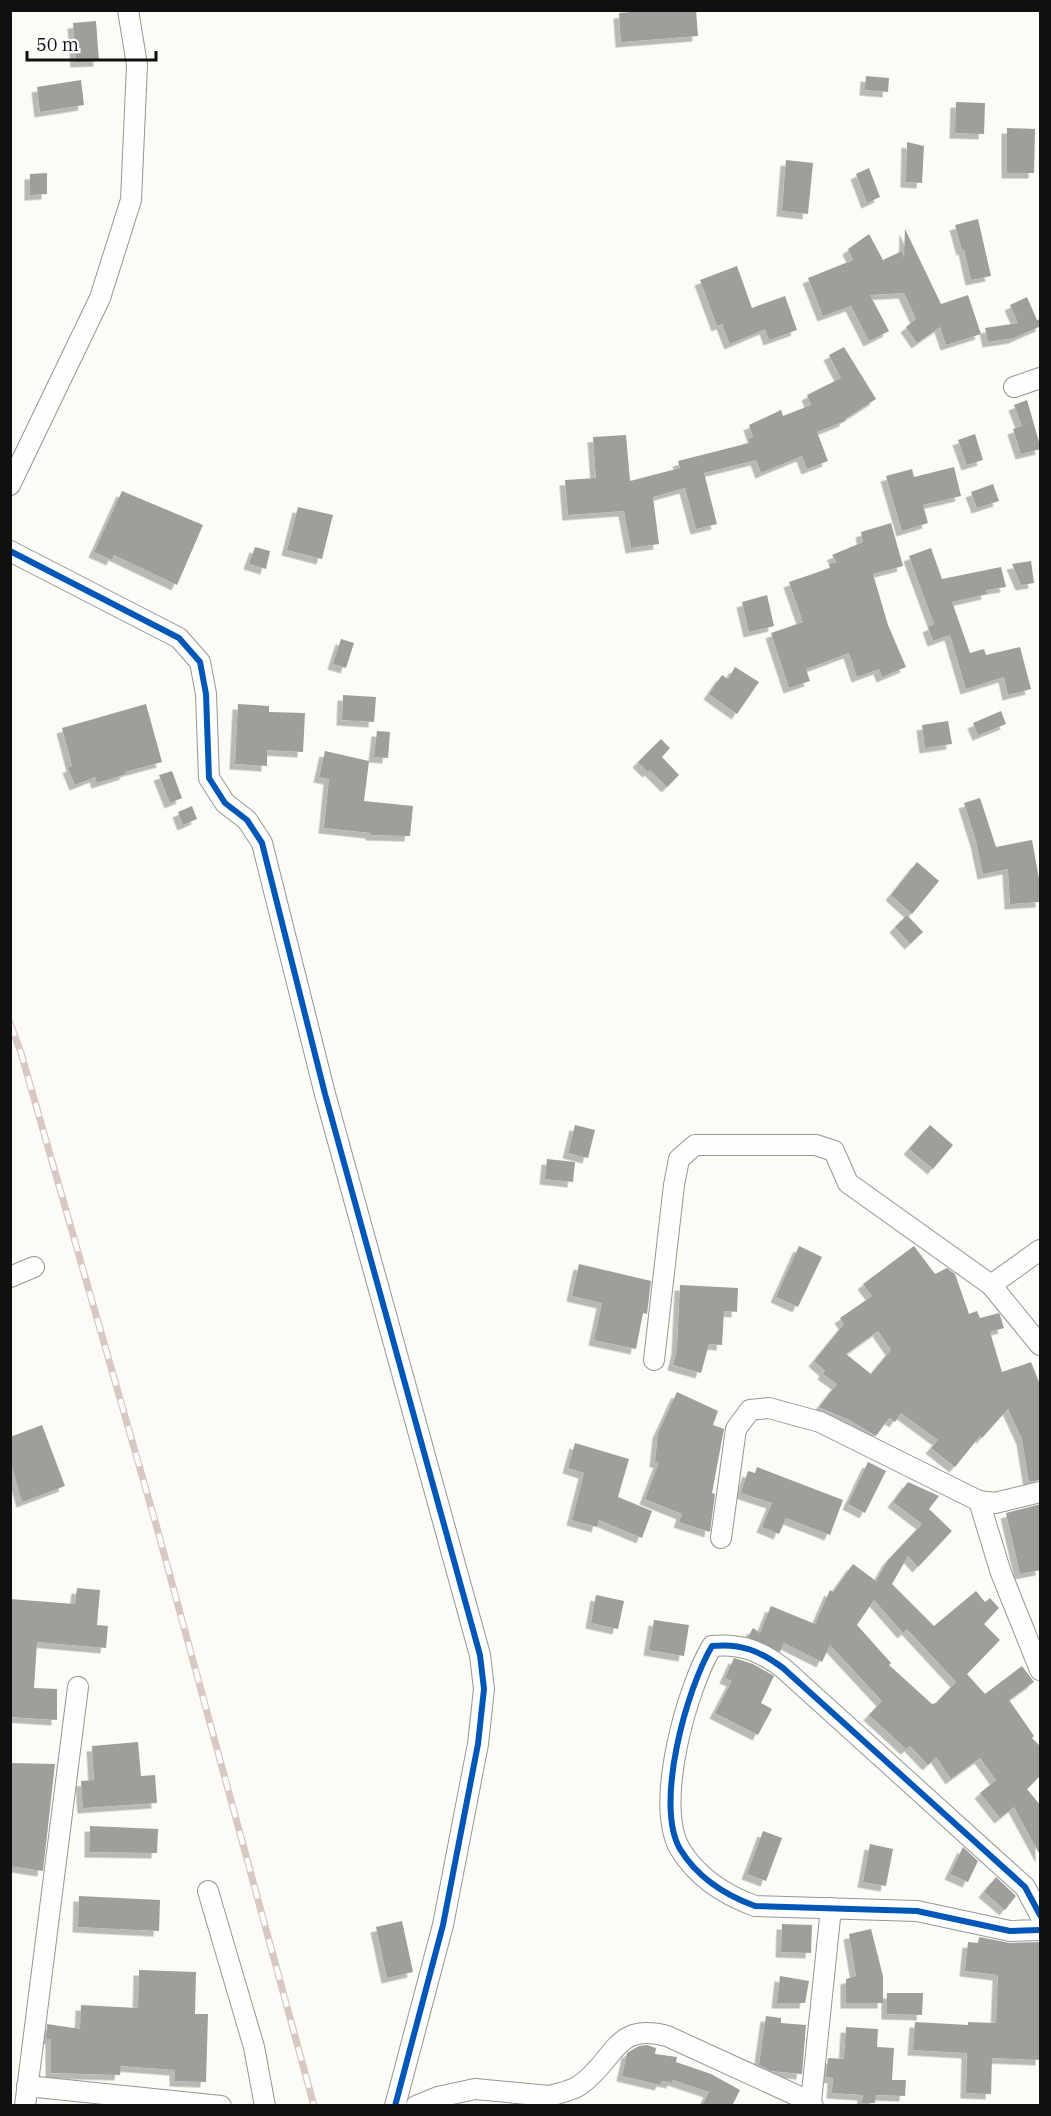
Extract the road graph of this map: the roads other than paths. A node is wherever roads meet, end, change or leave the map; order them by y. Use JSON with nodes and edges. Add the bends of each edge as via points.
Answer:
{"nodes":[{"id":1,"x":129,"y":10,"type":"edge"},
{"id":2,"x":1041,"y":378,"type":"edge"},
{"id":3,"x":1014,"y":387,"type":"dead end"},
{"id":4,"x":10,"y":485,"type":"edge"},
{"id":5,"x":10,"y":551,"type":"edge"},
{"id":6,"x":1041,"y":1250,"type":"edge"},
{"id":7,"x":34,"y":1267,"type":"dead end"},
{"id":8,"x":10,"y":1277,"type":"edge"},
{"id":9,"x":991,"y":1285,"type":"junction"},
{"id":10,"x":1041,"y":1345,"type":"edge"},
{"id":11,"x":654,"y":1360,"type":"dead end"},
{"id":12,"x":1041,"y":1492,"type":"edge"},
{"id":13,"x":979,"y":1501,"type":"junction"},
{"id":14,"x":721,"y":1538,"type":"dead end"},
{"id":15,"x":1041,"y":1670,"type":"edge"},
{"id":16,"x":78,"y":1687,"type":"dead end"},
{"id":17,"x":208,"y":1891,"type":"dead end"},
{"id":18,"x":831,"y":1908,"type":"junction"},
{"id":19,"x":1041,"y":1915,"type":"edge"},
{"id":20,"x":1041,"y":1930,"type":"edge"},
{"id":21,"x":26,"y":2096,"type":"edge"},
{"id":22,"x":548,"y":2101,"type":"edge"},
{"id":23,"x":812,"y":2104,"type":"edge"},
{"id":24,"x":221,"y":2106,"type":"edge"},
{"id":25,"x":265,"y":2106,"type":"edge"},
{"id":26,"x":395,"y":2106,"type":"edge"},
{"id":27,"x":416,"y":2106,"type":"edge"}],
"edges":[{"from":1,"to":4,"type":"street","via":[[137,65],[131,200],[100,298]]},
{"from":2,"to":3,"type":"street"},
{"from":5,"to":26,"type":"street","via":[[179,638],[200,662],[206,694],[209,778],[225,803],[247,820],[262,843],[325,1094],[480,1655],[484,1689],[478,1744],[443,1925]]},
{"from":6,"to":9,"type":"street"},
{"from":7,"to":8,"type":"street"},
{"from":9,"to":10,"type":"street"},
{"from":9,"to":11,"type":"street","via":[[848,1183],[834,1151],[816,1145],[695,1145],[679,1159],[674,1185]]},
{"from":12,"to":13,"type":"street","via":[[994,1503]]},
{"from":13,"to":14,"type":"street","via":[[820,1422],[769,1408],[750,1410],[736,1429]]},
{"from":13,"to":15,"type":"street","via":[[1001,1573]]},
{"from":16,"to":21,"type":"street"},
{"from":17,"to":25,"type":"street","via":[[254,2048]]},
{"from":18,"to":19,"type":"street","via":[[755,1906],[734,1899],[711,1884],[679,1847],[671,1812],[679,1737],[686,1703],[712,1646],[747,1647],[783,1668],[1025,1887]]},
{"from":18,"to":20,"type":"street","via":[[917,1911],[1010,1931]]},
{"from":18,"to":23,"type":"street"},
{"from":21,"to":24,"type":"street"},
{"from":22,"to":23,"type":"street","via":[[580,2086],[627,2036],[647,2031],[667,2036]]},
{"from":22,"to":27,"type":"street","via":[[475,2089]]}]}
